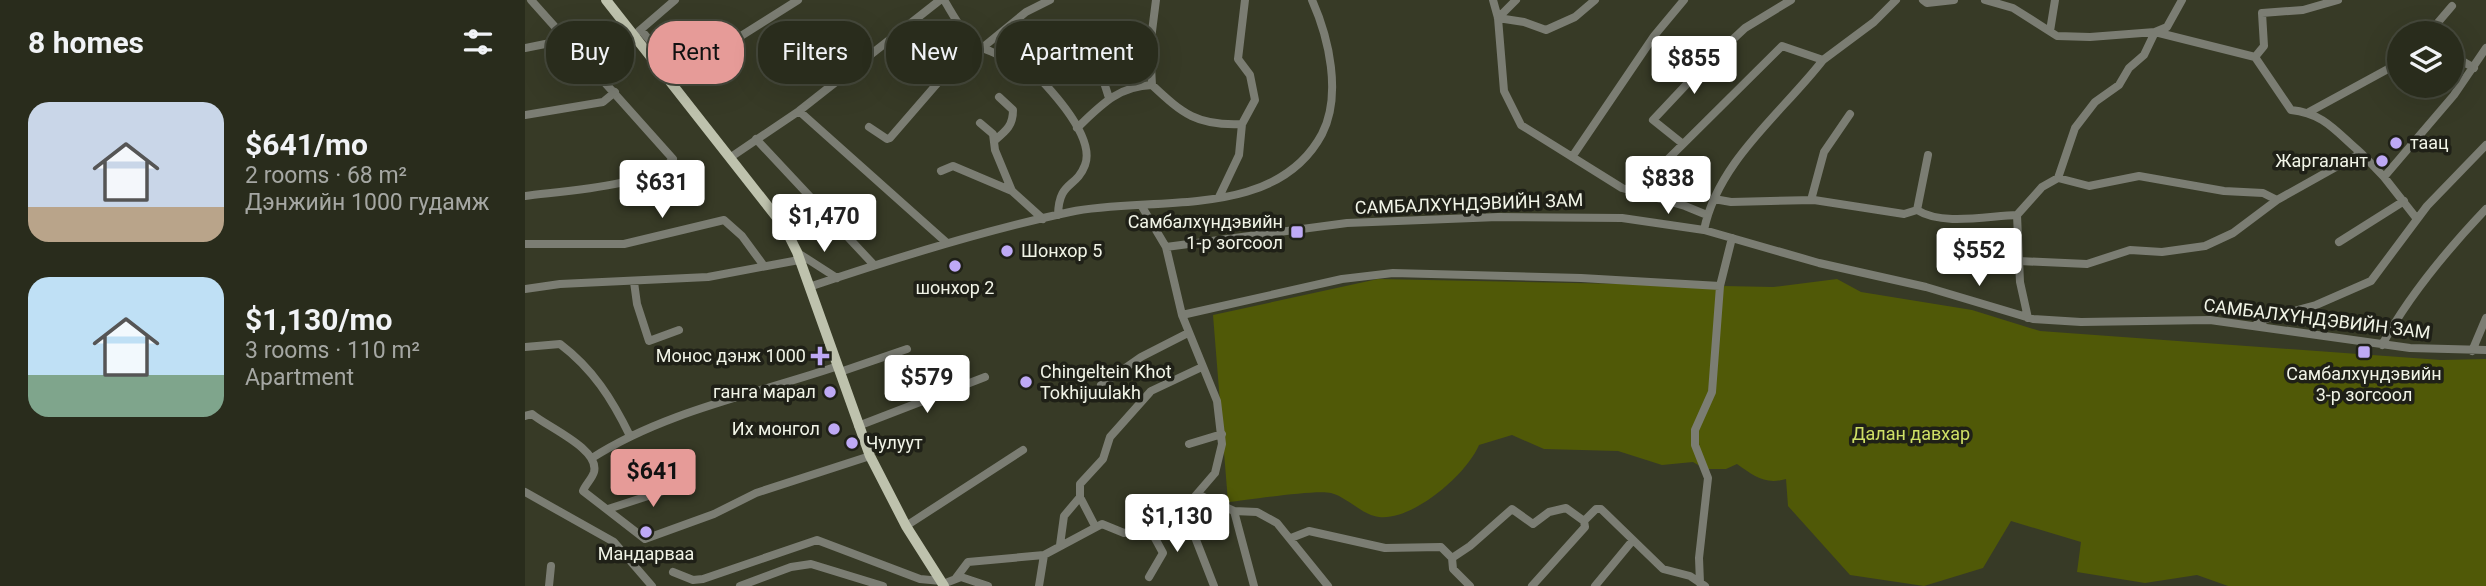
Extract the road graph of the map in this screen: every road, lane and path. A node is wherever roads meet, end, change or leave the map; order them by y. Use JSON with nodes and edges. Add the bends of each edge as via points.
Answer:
{"nodes":[{"id":1,"x":531,"y":0,"type":"edge"},
{"id":2,"x":606,"y":0,"type":"edge"},
{"id":3,"x":675,"y":0,"type":"edge"},
{"id":4,"x":798,"y":0,"type":"edge"},
{"id":5,"x":942,"y":0,"type":"edge"},
{"id":6,"x":1050,"y":0,"type":"edge"},
{"id":7,"x":1156,"y":0,"type":"edge"},
{"id":8,"x":1245,"y":0,"type":"edge"},
{"id":9,"x":1312,"y":0,"type":"edge"},
{"id":10,"x":1493,"y":0,"type":"edge"},
{"id":11,"x":1516,"y":0,"type":"edge"},
{"id":12,"x":1595,"y":0,"type":"edge"},
{"id":13,"x":1684,"y":0,"type":"edge"},
{"id":14,"x":1791,"y":0,"type":"edge"},
{"id":15,"x":1896,"y":0,"type":"edge"},
{"id":16,"x":1923,"y":0,"type":"edge"},
{"id":17,"x":1954,"y":0,"type":"edge"},
{"id":18,"x":1985,"y":0,"type":"edge"},
{"id":19,"x":2055,"y":0,"type":"edge"},
{"id":20,"x":2182,"y":0,"type":"edge"},
{"id":21,"x":2337,"y":0,"type":"edge"},
{"id":22,"x":2452,"y":6,"type":"dead end"},
{"id":23,"x":1498,"y":19,"type":"junction"},
{"id":24,"x":551,"y":21,"type":"edge"},
{"id":25,"x":957,"y":21,"type":"edge"},
{"id":26,"x":2440,"y":21,"type":"edge"},
{"id":27,"x":2050,"y":31,"type":"junction"},
{"id":28,"x":2155,"y":32,"type":"junction"},
{"id":29,"x":638,"y":33,"type":"junction"},
{"id":30,"x":546,"y":44,"type":"edge"},
{"id":31,"x":525,"y":48,"type":"edge"},
{"id":32,"x":982,"y":48,"type":"joint"},
{"id":33,"x":2486,"y":48,"type":"edge"},
{"id":34,"x":2255,"y":57,"type":"junction"},
{"id":35,"x":1823,"y":60,"type":"junction"},
{"id":36,"x":2464,"y":62,"type":"edge"},
{"id":37,"x":2475,"y":68,"type":"junction"},
{"id":38,"x":2387,"y":70,"type":"edge"},
{"id":39,"x":608,"y":84,"type":"edge"},
{"id":40,"x":937,"y":84,"type":"edge"},
{"id":41,"x":1104,"y":84,"type":"edge"},
{"id":42,"x":1152,"y":85,"type":"junction"},
{"id":43,"x":615,"y":92,"type":"junction"},
{"id":44,"x":999,"y":97,"type":"dead end"},
{"id":45,"x":1109,"y":98,"type":"junction"},
{"id":46,"x":799,"y":111,"type":"junction"},
{"id":47,"x":2309,"y":112,"type":"junction"},
{"id":48,"x":1850,"y":114,"type":"dead end"},
{"id":49,"x":525,"y":115,"type":"edge"},
{"id":50,"x":980,"y":123,"type":"dead end"},
{"id":51,"x":1242,"y":124,"type":"junction"},
{"id":52,"x":869,"y":127,"type":"dead end"},
{"id":53,"x":1077,"y":128,"type":"junction"},
{"id":54,"x":756,"y":139,"type":"junction"},
{"id":55,"x":994,"y":141,"type":"junction"},
{"id":56,"x":1683,"y":144,"type":"junction"},
{"id":57,"x":2486,"y":145,"type":"edge"},
{"id":58,"x":2361,"y":153,"type":"junction"},
{"id":59,"x":1928,"y":155,"type":"dead end"},
{"id":60,"x":731,"y":157,"type":"junction"},
{"id":61,"x":1572,"y":157,"type":"junction"},
{"id":62,"x":941,"y":171,"type":"dead end"},
{"id":63,"x":2384,"y":177,"type":"junction"},
{"id":64,"x":2057,"y":178,"type":"junction"},
{"id":65,"x":1012,"y":191,"type":"junction"},
{"id":66,"x":1638,"y":194,"type":"junction"},
{"id":67,"x":525,"y":196,"type":"edge"},
{"id":68,"x":1219,"y":197,"type":"junction"},
{"id":69,"x":1714,"y":199,"type":"junction"},
{"id":70,"x":1811,"y":200,"type":"junction"},
{"id":71,"x":2277,"y":200,"type":"junction"},
{"id":72,"x":2404,"y":201,"type":"junction"},
{"id":73,"x":1141,"y":205,"type":"junction"},
{"id":74,"x":2486,"y":209,"type":"edge"},
{"id":75,"x":1917,"y":210,"type":"junction"},
{"id":76,"x":1058,"y":215,"type":"junction"},
{"id":77,"x":1707,"y":215,"type":"junction"},
{"id":78,"x":2017,"y":215,"type":"junction"},
{"id":79,"x":1043,"y":219,"type":"junction"},
{"id":80,"x":2417,"y":219,"type":"junction"},
{"id":81,"x":1704,"y":230,"type":"junction"},
{"id":82,"x":1732,"y":238,"type":"junction"},
{"id":83,"x":2339,"y":242,"type":"dead end"},
{"id":84,"x":947,"y":243,"type":"junction"},
{"id":85,"x":525,"y":244,"type":"edge"},
{"id":86,"x":1166,"y":247,"type":"junction"},
{"id":87,"x":798,"y":256,"type":"junction"},
{"id":88,"x":2019,"y":261,"type":"junction"},
{"id":89,"x":874,"y":265,"type":"junction"},
{"id":90,"x":764,"y":266,"type":"junction"},
{"id":91,"x":837,"y":278,"type":"junction"},
{"id":92,"x":634,"y":282,"type":"junction"},
{"id":93,"x":1720,"y":286,"type":"junction"},
{"id":94,"x":809,"y":288,"type":"junction"},
{"id":95,"x":525,"y":289,"type":"edge"},
{"id":96,"x":1182,"y":315,"type":"junction"},
{"id":97,"x":2028,"y":318,"type":"junction"},
{"id":98,"x":2486,"y":318,"type":"edge"},
{"id":99,"x":2254,"y":326,"type":"junction"},
{"id":100,"x":679,"y":330,"type":"dead end"},
{"id":101,"x":1188,"y":333,"type":"junction"},
{"id":102,"x":2382,"y":345,"type":"junction"},
{"id":103,"x":525,"y":347,"type":"edge"},
{"id":104,"x":907,"y":349,"type":"dead end"},
{"id":105,"x":2486,"y":350,"type":"edge"},
{"id":106,"x":2472,"y":351,"type":"junction"},
{"id":107,"x":1202,"y":367,"type":"junction"},
{"id":108,"x":839,"y":369,"type":"junction"},
{"id":109,"x":985,"y":377,"type":"dead end"},
{"id":110,"x":1101,"y":385,"type":"dead end"},
{"id":111,"x":525,"y":416,"type":"edge"},
{"id":112,"x":858,"y":426,"type":"junction"},
{"id":113,"x":1222,"y":434,"type":"junction"},
{"id":114,"x":630,"y":436,"type":"junction"},
{"id":115,"x":1189,"y":444,"type":"dead end"},
{"id":116,"x":1023,"y":450,"type":"dead end"},
{"id":117,"x":870,"y":456,"type":"junction"},
{"id":118,"x":592,"y":458,"type":"junction"},
{"id":119,"x":691,"y":482,"type":"dead end"},
{"id":120,"x":525,"y":492,"type":"edge"},
{"id":121,"x":1199,"y":495,"type":"junction"},
{"id":122,"x":1080,"y":497,"type":"junction"},
{"id":123,"x":608,"y":509,"type":"junction"},
{"id":124,"x":1184,"y":509,"type":"junction"},
{"id":125,"x":1234,"y":510,"type":"junction"},
{"id":126,"x":1584,"y":521,"type":"junction"},
{"id":127,"x":906,"y":526,"type":"junction"},
{"id":128,"x":1095,"y":526,"type":"junction"},
{"id":129,"x":1150,"y":529,"type":"junction"},
{"id":130,"x":1291,"y":538,"type":"junction"},
{"id":131,"x":1633,"y":540,"type":"junction"},
{"id":132,"x":1060,"y":545,"type":"junction"},
{"id":133,"x":1044,"y":555,"type":"junction"},
{"id":134,"x":1452,"y":558,"type":"junction"},
{"id":135,"x":551,"y":566,"type":"dead end"},
{"id":136,"x":673,"y":572,"type":"dead end"},
{"id":137,"x":956,"y":578,"type":"junction"},
{"id":138,"x":1149,"y":578,"type":"dead end"},
{"id":139,"x":943,"y":584,"type":"edge"},
{"id":140,"x":1702,"y":584,"type":"edge"},
{"id":141,"x":549,"y":586,"type":"edge"},
{"id":142,"x":652,"y":586,"type":"edge"},
{"id":143,"x":740,"y":586,"type":"edge"},
{"id":144,"x":883,"y":586,"type":"edge"},
{"id":145,"x":988,"y":586,"type":"edge"},
{"id":146,"x":1039,"y":586,"type":"edge"},
{"id":147,"x":1214,"y":586,"type":"edge"},
{"id":148,"x":1254,"y":586,"type":"edge"},
{"id":149,"x":1328,"y":586,"type":"edge"},
{"id":150,"x":1470,"y":586,"type":"edge"},
{"id":151,"x":1532,"y":586,"type":"edge"},
{"id":152,"x":1595,"y":586,"type":"edge"}],
"edges":[{"from":1,"to":24,"type":"street"},
{"from":2,"to":29,"type":"main road"},
{"from":3,"to":29,"type":"street"},
{"from":4,"to":29,"type":"street","via":[[679,75]]},
{"from":5,"to":25,"type":"street"},
{"from":5,"to":46,"type":"street"},
{"from":6,"to":32,"type":"street","via":[[1025,12]]},
{"from":7,"to":42,"type":"street","via":[[1150,47]]},
{"from":8,"to":51,"type":"street","via":[[1238,59],[1250,75],[1255,100]]},
{"from":9,"to":68,"type":"street","via":[[1323,32],[1331,86],[1332,102],[1324,129],[1306,157],[1280,179]]},
{"from":10,"to":23,"type":"street"},
{"from":11,"to":23,"type":"street"},
{"from":12,"to":23,"type":"street","via":[[1546,30]]},
{"from":13,"to":61,"type":"street","via":[[1654,36]]},
{"from":14,"to":56,"type":"street","via":[[1745,28],[1653,120]]},
{"from":15,"to":35,"type":"street"},
{"from":16,"to":17,"type":"street"},
{"from":18,"to":27,"type":"street","via":[[2013,9]]},
{"from":19,"to":27,"type":"street"},
{"from":20,"to":28,"type":"street","via":[[2167,27]]},
{"from":21,"to":34,"type":"street","via":[[2302,10],[2262,13],[2264,46]]},
{"from":22,"to":26,"type":"street"},
{"from":23,"to":61,"type":"street","via":[[1502,80],[1513,114],[1526,130]]},
{"from":27,"to":28,"type":"street","via":[[2057,36],[2090,37]]},
{"from":28,"to":34,"type":"street"},
{"from":28,"to":64,"type":"street","via":[[2144,55],[2119,85],[2095,102],[2075,128]]},
{"from":29,"to":60,"type":"main road"},
{"from":30,"to":31,"type":"street"},
{"from":32,"to":53,"type":"street","via":[[1013,63],[1020,58],[1068,111]]},
{"from":33,"to":37,"type":"street"},
{"from":34,"to":47,"type":"street","via":[[2291,110]]},
{"from":35,"to":56,"type":"street","via":[[1782,46]]},
{"from":35,"to":69,"type":"street","via":[[1740,157]]},
{"from":36,"to":37,"type":"street"},
{"from":37,"to":63,"type":"street"},
{"from":38,"to":47,"type":"street"},
{"from":39,"to":43,"type":"street"},
{"from":40,"to":52,"type":"street","via":[[890,138]]},
{"from":41,"to":45,"type":"street"},
{"from":42,"to":45,"type":"street","via":[[1134,85]]},
{"from":42,"to":51,"type":"street","via":[[1199,121]]},
{"from":43,"to":49,"type":"street","via":[[603,102]]},
{"from":43,"to":67,"type":"street","via":[[673,159],[665,169],[608,186]]},
{"from":44,"to":55,"type":"street","via":[[1013,110],[1013,117],[1012,124]]},
{"from":45,"to":53,"type":"street"},
{"from":46,"to":54,"type":"street"},
{"from":46,"to":84,"type":"street"},
{"from":47,"to":58,"type":"street","via":[[2333,125]]},
{"from":48,"to":70,"type":"street","via":[[1824,152]]},
{"from":50,"to":55,"type":"street","via":[[993,134]]},
{"from":51,"to":68,"type":"street","via":[[1239,155]]},
{"from":53,"to":76,"type":"street","via":[[1087,161],[1061,193]]},
{"from":54,"to":60,"type":"street"},
{"from":54,"to":89,"type":"street"},
{"from":55,"to":65,"type":"street"},
{"from":56,"to":66,"type":"street"},
{"from":57,"to":80,"type":"street"},
{"from":58,"to":63,"type":"street"},
{"from":58,"to":71,"type":"street"},
{"from":59,"to":75,"type":"street"},
{"from":60,"to":87,"type":"main road","via":[[785,228]]},
{"from":61,"to":66,"type":"street"},
{"from":62,"to":65,"type":"street","via":[[953,166]]},
{"from":63,"to":72,"type":"street"},
{"from":64,"to":71,"type":"street","via":[[2089,186],[2139,176],[2263,194]]},
{"from":64,"to":78,"type":"street","via":[[2042,187]]},
{"from":65,"to":79,"type":"street"},
{"from":66,"to":77,"type":"street"},
{"from":68,"to":73,"type":"street"},
{"from":69,"to":70,"type":"street"},
{"from":69,"to":77,"type":"street"},
{"from":70,"to":75,"type":"street","via":[[1904,214]]},
{"from":71,"to":88,"type":"street","via":[[2233,233],[2205,246],[2162,253],[2130,250],[2087,264]]},
{"from":72,"to":80,"type":"street"},
{"from":72,"to":83,"type":"street"},
{"from":73,"to":76,"type":"street"},
{"from":73,"to":86,"type":"street"},
{"from":74,"to":102,"type":"street","via":[[2396,319]]},
{"from":75,"to":78,"type":"street","via":[[1928,217],[1951,220]]},
{"from":76,"to":79,"type":"street"},
{"from":77,"to":81,"type":"street"},
{"from":78,"to":88,"type":"street"},
{"from":79,"to":84,"type":"street"},
{"from":80,"to":99,"type":"street","via":[[2371,281]]},
{"from":81,"to":82,"type":"street","name":"САМБАЛХҮНДЭВИЙН ЗАМ"},
{"from":81,"to":86,"type":"street","name":"САМБАЛХҮНДЭВИЙН ЗАМ","via":[[1622,218],[1441,219],[1312,226]]},
{"from":82,"to":93,"type":"street"},
{"from":82,"to":97,"type":"street","name":"САМБАЛХҮНДЭВИЙН ЗАМ"},
{"from":84,"to":89,"type":"street"},
{"from":85,"to":90,"type":"street","via":[[624,244],[724,220]]},
{"from":86,"to":96,"type":"street"},
{"from":87,"to":90,"type":"street"},
{"from":87,"to":91,"type":"street"},
{"from":87,"to":94,"type":"main road"},
{"from":88,"to":97,"type":"street"},
{"from":89,"to":91,"type":"street"},
{"from":90,"to":92,"type":"street","via":[[708,277]]},
{"from":91,"to":94,"type":"street"},
{"from":92,"to":95,"type":"street"},
{"from":92,"to":100,"type":"street","via":[[649,341]]},
{"from":93,"to":96,"type":"street","via":[[1393,273],[1342,279]]},
{"from":93,"to":140,"type":"street","via":[[1712,392],[1695,430],[1695,445],[1707,478],[1699,558]]},
{"from":94,"to":108,"type":"main road"},
{"from":96,"to":101,"type":"street"},
{"from":97,"to":99,"type":"street","name":"САМБАЛХҮНДЭВИЙН ЗАМ","via":[[2070,322],[2198,320]]},
{"from":98,"to":106,"type":"street"},
{"from":99,"to":102,"type":"street","name":"САМБАЛХҮНДЭВИЙН ЗАМ"},
{"from":101,"to":107,"type":"street"},
{"from":101,"to":110,"type":"street","via":[[1140,357]]},
{"from":102,"to":106,"type":"street","name":"САМБАЛХҮНДЭВИЙН ЗАМ"},
{"from":103,"to":114,"type":"street","via":[[560,344],[584,363],[613,401]]},
{"from":104,"to":108,"type":"street"},
{"from":105,"to":106,"type":"street","name":"САМБАЛХҮНДЭВИЙН ЗАМ"},
{"from":107,"to":113,"type":"street","via":[[1217,401]]},
{"from":107,"to":122,"type":"street","via":[[1151,391],[1110,437],[1103,459],[1080,484]]},
{"from":108,"to":112,"type":"main road"},
{"from":108,"to":114,"type":"street","via":[[670,419]]},
{"from":109,"to":112,"type":"street"},
{"from":111,"to":118,"type":"street","via":[[532,414]]},
{"from":112,"to":117,"type":"main road"},
{"from":113,"to":115,"type":"street"},
{"from":113,"to":121,"type":"street","via":[[1219,464]]},
{"from":114,"to":118,"type":"street"},
{"from":116,"to":127,"type":"street"},
{"from":117,"to":123,"type":"street","via":[[756,493],[645,539]]},
{"from":117,"to":127,"type":"main road"},
{"from":118,"to":123,"type":"street","via":[[594,471],[583,491]]},
{"from":119,"to":123,"type":"street"},
{"from":120,"to":142,"type":"street","via":[[614,542]]},
{"from":121,"to":124,"type":"street"},
{"from":121,"to":125,"type":"street"},
{"from":122,"to":128,"type":"street"},
{"from":122,"to":132,"type":"street","via":[[1065,516]]},
{"from":124,"to":129,"type":"street"},
{"from":124,"to":147,"type":"street"},
{"from":125,"to":130,"type":"street","via":[[1258,512]]},
{"from":125,"to":148,"type":"street"},
{"from":126,"to":131,"type":"street","via":[[1601,509]]},
{"from":126,"to":134,"type":"street","via":[[1566,508],[1549,512],[1533,524],[1512,509]]},
{"from":126,"to":151,"type":"street","via":[[1585,527]]},
{"from":127,"to":139,"type":"main road"},
{"from":128,"to":129,"type":"street","via":[[1107,524],[1124,533]]},
{"from":128,"to":132,"type":"street"},
{"from":129,"to":138,"type":"street","via":[[1163,553]]},
{"from":130,"to":134,"type":"street","via":[[1310,531],[1385,548],[1441,547]]},
{"from":130,"to":149,"type":"street"},
{"from":131,"to":140,"type":"street","via":[[1663,569]]},
{"from":131,"to":152,"type":"street"},
{"from":132,"to":133,"type":"street"},
{"from":133,"to":137,"type":"street","via":[[970,561]]},
{"from":133,"to":146,"type":"street"},
{"from":134,"to":150,"type":"street","via":[[1453,569]]},
{"from":135,"to":141,"type":"street"},
{"from":136,"to":139,"type":"street","via":[[703,579],[817,540]]},
{"from":137,"to":139,"type":"street"},
{"from":137,"to":145,"type":"street"},
{"from":143,"to":144,"type":"street","via":[[811,564]]}]}
